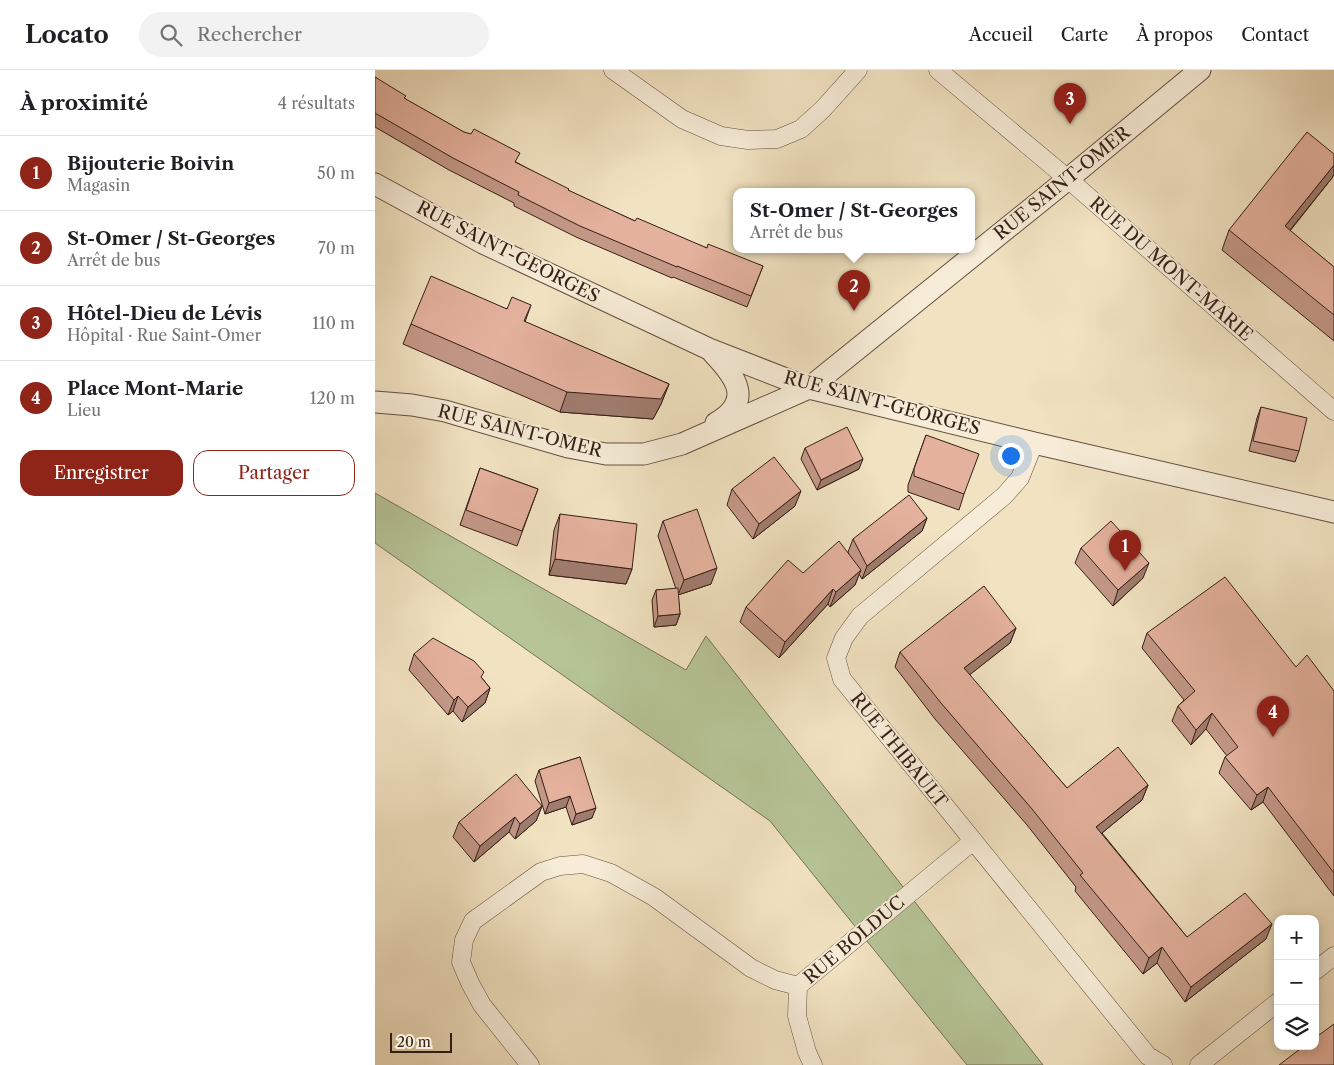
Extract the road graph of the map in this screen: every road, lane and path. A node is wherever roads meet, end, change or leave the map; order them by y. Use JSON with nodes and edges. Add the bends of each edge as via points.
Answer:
{"nodes":[{"id":1,"x":613,"y":70,"type":"edge"},
{"id":2,"x":858,"y":70,"type":"edge"},
{"id":3,"x":938,"y":70,"type":"edge"},
{"id":4,"x":1200,"y":70,"type":"edge"},
{"id":5,"x":1069,"y":179,"type":"junction"},
{"id":6,"x":375,"y":184,"type":"edge"},
{"id":7,"x":709,"y":349,"type":"junction"},
{"id":8,"x":809,"y":388,"type":"junction"},
{"id":9,"x":375,"y":402,"type":"edge"},
{"id":10,"x":1334,"y":411,"type":"edge"},
{"id":11,"x":1034,"y":443,"type":"junction"},
{"id":12,"x":681,"y":444,"type":"junction"},
{"id":13,"x":1334,"y":512,"type":"edge"},
{"id":14,"x":973,"y":841,"type":"junction"},
{"id":15,"x":1334,"y":956,"type":"edge"},
{"id":16,"x":1319,"y":968,"type":"edge"},
{"id":17,"x":798,"y":986,"type":"junction"},
{"id":18,"x":1274,"y":1005,"type":"edge"},
{"id":19,"x":530,"y":1065,"type":"edge"},
{"id":20,"x":813,"y":1065,"type":"edge"},
{"id":21,"x":1163,"y":1065,"type":"edge"},
{"id":22,"x":1199,"y":1065,"type":"edge"}],
"edges":[{"from":1,"to":2,"type":"street","via":[[682,119],[721,136],[748,140],[777,140],[801,129]]},
{"from":3,"to":5,"type":"street","name":"RUE DU MONT-MARIE"},
{"from":4,"to":5,"type":"street","name":"RUE SAINT-OMER"},
{"from":5,"to":8,"type":"street","name":"RUE SAINT-OMER"},
{"from":5,"to":10,"type":"street","name":"RUE DU MONT-MARIE"},
{"from":6,"to":7,"type":"street","name":"RUE SAINT-GEORGES","via":[[483,243]]},
{"from":7,"to":8,"type":"street","name":"RUE SAINT-GEORGES"},
{"from":7,"to":12,"type":"street","via":[[735,378],[740,393],[734,410],[726,417]]},
{"from":8,"to":11,"type":"street","name":"RUE SAINT-GEORGES"},
{"from":8,"to":12,"type":"street","name":"RUE SAINT-OMER"},
{"from":9,"to":12,"type":"street","name":"RUE SAINT-OMER","via":[[445,411],[568,447],[606,454],[644,454]]},
{"from":11,"to":13,"type":"street","name":"RUE SAINT-GEORGES"},
{"from":11,"to":14,"type":"street","name":"RUE THIBAULT","via":[[1020,478],[1004,496],[860,616],[843,638],[836,658],[842,679]]},
{"from":14,"to":17,"type":"street","name":"RUE BOLDUC"},
{"from":14,"to":21,"type":"street","name":"RUE THIBAULT","via":[[1148,1056]]},
{"from":15,"to":16,"type":"street"},
{"from":17,"to":19,"type":"street","via":[[775,980],[751,968],[654,897],[611,873],[583,864],[560,866],[541,872],[473,921],[464,940],[461,962],[470,983],[482,1005]]},
{"from":17,"to":20,"type":"street","name":"RUE BOLDUC","via":[[797,1016]]},
{"from":18,"to":22,"type":"street"}]}
